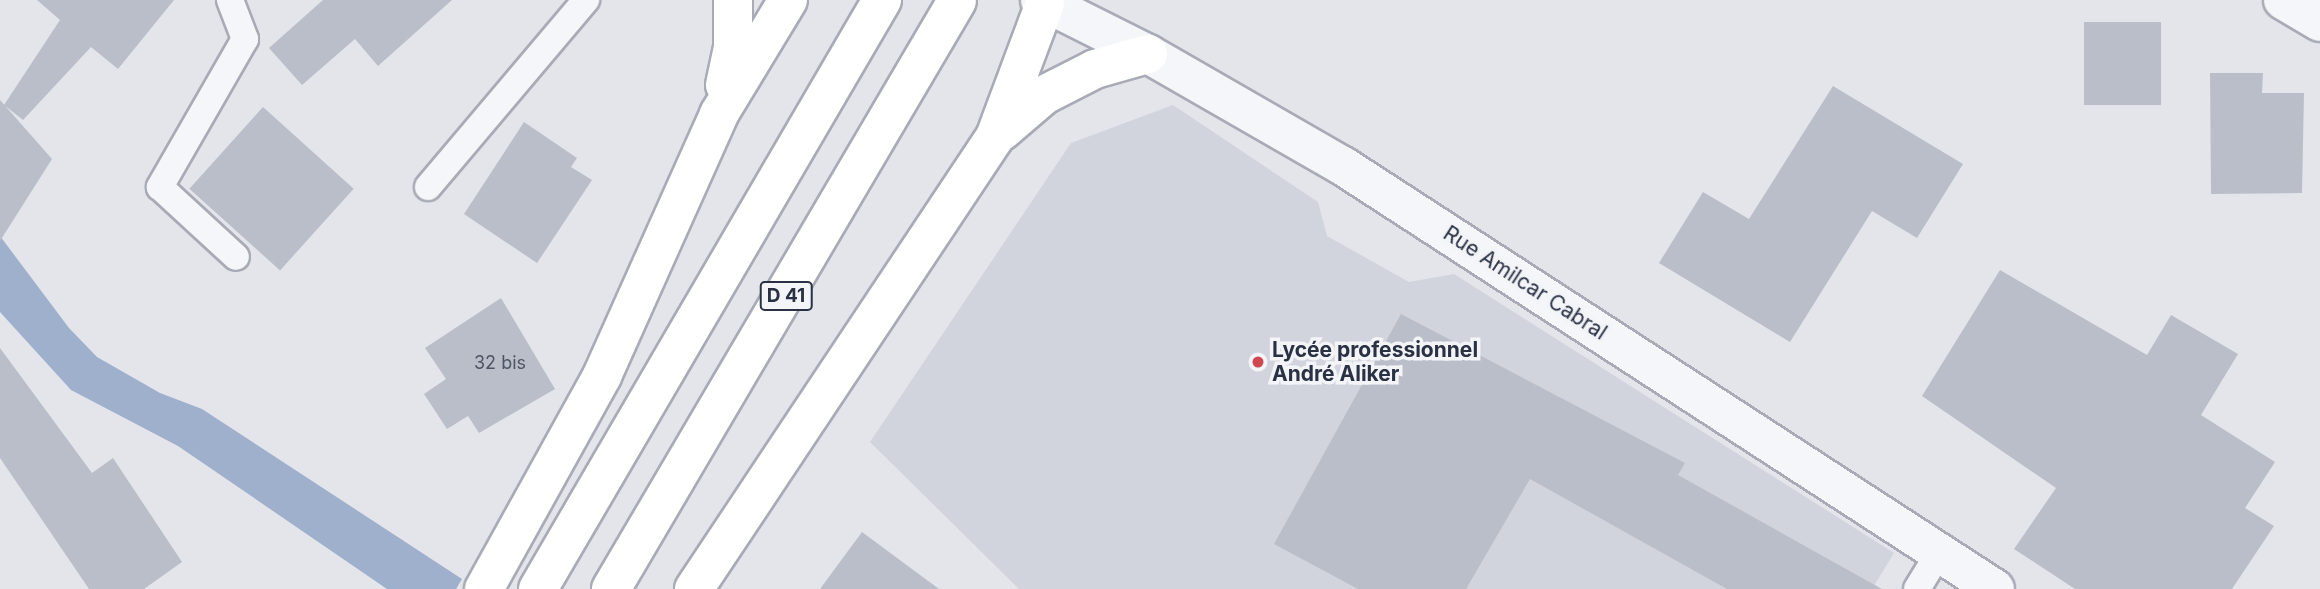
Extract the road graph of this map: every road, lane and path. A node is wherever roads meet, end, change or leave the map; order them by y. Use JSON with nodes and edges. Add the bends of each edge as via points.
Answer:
{"nodes":[{"id":1,"x":230,"y":0,"type":"edge"},
{"id":2,"x":586,"y":0,"type":"edge"},
{"id":3,"x":733,"y":0,"type":"edge"},
{"id":4,"x":788,"y":0,"type":"edge"},
{"id":5,"x":882,"y":0,"type":"edge"},
{"id":6,"x":2283,"y":0,"type":"edge"},
{"id":7,"x":957,"y":1,"type":"edge"},
{"id":8,"x":1046,"y":1,"type":"edge"},
{"id":9,"x":2320,"y":23,"type":"edge"},
{"id":10,"x":1148,"y":54,"type":"junction"},
{"id":11,"x":719,"y":114,"type":"junction"},
{"id":12,"x":995,"y":136,"type":"junction"},
{"id":13,"x":428,"y":187,"type":"dead end"},
{"id":14,"x":236,"y":257,"type":"dead end"},
{"id":15,"x":1939,"y":553,"type":"junction"},
{"id":16,"x":484,"y":589,"type":"edge"},
{"id":17,"x":538,"y":589,"type":"edge"},
{"id":18,"x":611,"y":589,"type":"edge"},
{"id":19,"x":694,"y":589,"type":"edge"},
{"id":20,"x":1917,"y":589,"type":"edge"},
{"id":21,"x":1995,"y":589,"type":"edge"}],
"edges":[{"from":1,"to":14,"type":"lane","via":[[245,39],[160,187]]},
{"from":2,"to":13,"type":"lane"},
{"from":3,"to":11,"type":"highway","via":[[733,48]]},
{"from":4,"to":11,"type":"highway"},
{"from":5,"to":17,"type":"highway"},
{"from":6,"to":9,"type":"street"},
{"from":7,"to":18,"type":"highway","number":"D 41"},
{"from":8,"to":10,"type":"street","name":"Rue Amilcar Cabral"},
{"from":8,"to":12,"type":"highway"},
{"from":10,"to":12,"type":"highway","via":[[1095,69],[1044,95]]},
{"from":10,"to":15,"type":"street","name":"Rue Amilcar Cabral","via":[[1343,166]]},
{"from":11,"to":16,"type":"highway","via":[[602,376]]},
{"from":12,"to":19,"type":"highway"},
{"from":15,"to":20,"type":"lane"},
{"from":15,"to":21,"type":"street","name":"Rue Amilcar Cabral"}]}
